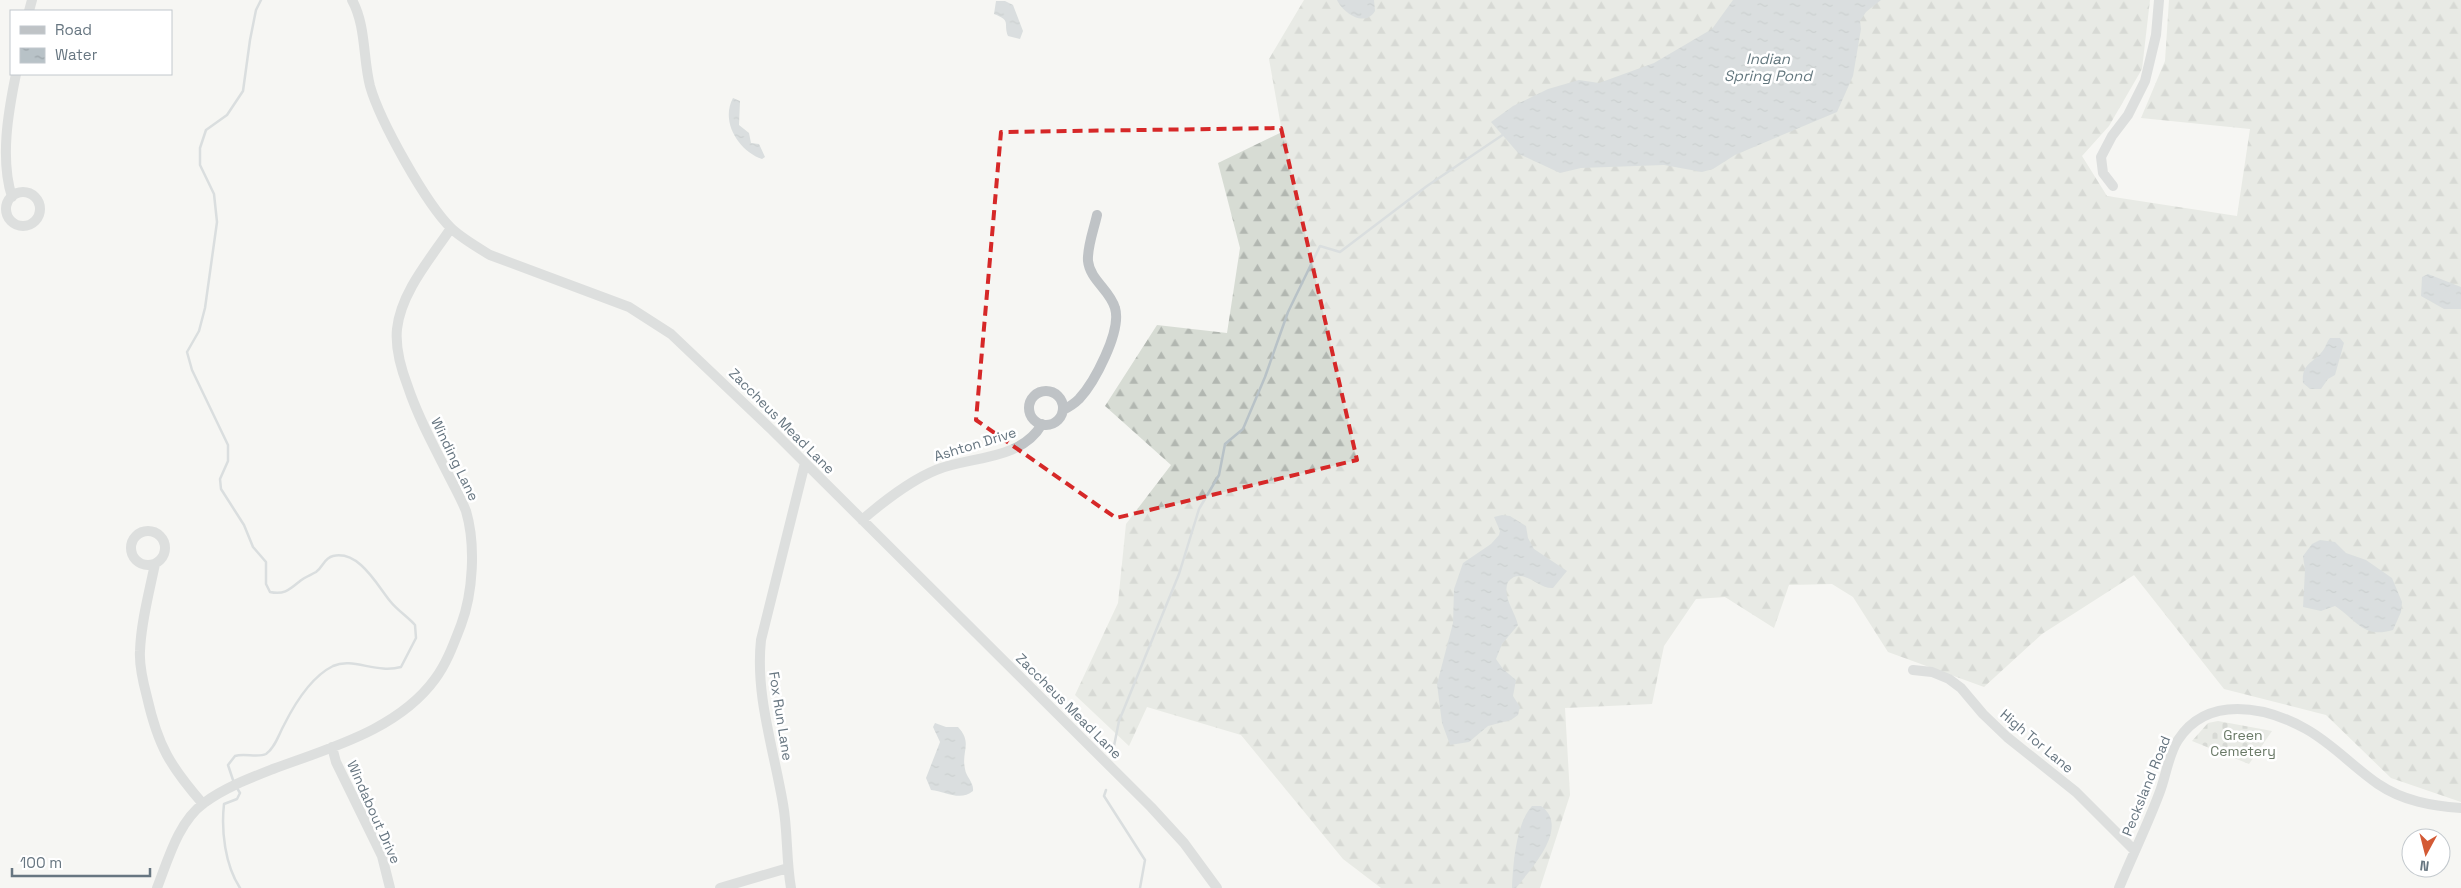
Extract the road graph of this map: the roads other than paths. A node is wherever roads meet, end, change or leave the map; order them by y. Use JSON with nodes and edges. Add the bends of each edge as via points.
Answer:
{"nodes":[{"id":1,"x":352,"y":0,"type":"edge"},
{"id":2,"x":2160,"y":0,"type":"edge"},
{"id":3,"x":16,"y":75,"type":"edge"},
{"id":4,"x":2113,"y":186,"type":"dead end"},
{"id":5,"x":12,"y":197,"type":"dead end"},
{"id":6,"x":1097,"y":215,"type":"dead end"},
{"id":7,"x":451,"y":228,"type":"junction"},
{"id":8,"x":1063,"y":410,"type":"junction"},
{"id":9,"x":1042,"y":424,"type":"junction"},
{"id":10,"x":805,"y":463,"type":"junction"},
{"id":11,"x":862,"y":520,"type":"junction"},
{"id":12,"x":155,"y":564,"type":"dead end"},
{"id":13,"x":1913,"y":670,"type":"dead end"},
{"id":14,"x":332,"y":747,"type":"junction"},
{"id":15,"x":203,"y":804,"type":"junction"},
{"id":16,"x":2461,"y":808,"type":"edge"},
{"id":17,"x":2135,"y":851,"type":"junction"},
{"id":18,"x":788,"y":868,"type":"junction"},
{"id":19,"x":157,"y":888,"type":"edge"},
{"id":20,"x":390,"y":888,"type":"edge"},
{"id":21,"x":720,"y":888,"type":"edge"},
{"id":22,"x":792,"y":888,"type":"edge"},
{"id":23,"x":1217,"y":888,"type":"edge"},
{"id":24,"x":2119,"y":888,"type":"edge"}],
"edges":[{"from":1,"to":7,"type":"street","name":"Zaccheus Mead Lane","via":[[359,17],[371,87],[380,111],[421,187]]},
{"from":2,"to":4,"type":"street","via":[[2145,81],[2101,157],[2104,173]]},
{"from":3,"to":5,"type":"street","via":[[1,155],[6,187]]},
{"from":6,"to":8,"type":"street","name":"Ashton Drive","via":[[1088,261],[1091,273],[1115,308],[1116,320],[1108,350],[1095,376],[1080,398]]},
{"from":7,"to":10,"type":"street","name":"Zaccheus Mead Lane","via":[[490,255],[596,293],[652,320],[698,358]]},
{"from":7,"to":14,"type":"street","name":"Winding Lane","via":[[409,294],[397,329],[397,344],[400,365],[414,404],[466,512],[472,566],[468,605],[448,657],[423,694],[386,722]]},
{"from":8,"to":9,"type":"street","name":"Ashton Drive","via":[[1053,424]]},
{"from":8,"to":9,"type":"street","name":"Ashton Drive","via":[[1062,401],[1054,393],[1041,392],[1034,396],[1030,414]]},
{"from":9,"to":11,"type":"street","name":"Ashton Drive","via":[[1033,438],[1013,449],[935,470],[885,500]]},
{"from":10,"to":11,"type":"street","name":"Zaccheus Mead Lane"},
{"from":10,"to":18,"type":"street","name":"Fox Run Lane","via":[[761,640],[759,660],[784,811]]},
{"from":11,"to":23,"type":"street","name":"Zaccheus Mead Lane","via":[[1151,807],[1184,843]]},
{"from":12,"to":15,"type":"street","via":[[141,630],[143,680],[161,747]]},
{"from":13,"to":17,"type":"street","name":"High Tor Lane","via":[[1932,672],[1961,688],[2007,737],[2076,792]]},
{"from":14,"to":15,"type":"street","name":"Winding Lane","via":[[246,781]]},
{"from":14,"to":20,"type":"street","name":"Windabout Drive","via":[[336,762],[382,856]]},
{"from":15,"to":19,"type":"street","name":"Winding Lane","via":[[175,843]]},
{"from":16,"to":17,"type":"street","name":"Pecksland Road","via":[[2420,803],[2397,794],[2379,785],[2317,736],[2284,720],[2251,710],[2223,709],[2199,718],[2176,743],[2157,801]]},
{"from":17,"to":24,"type":"street","name":"Pecksland Road"},
{"from":18,"to":21,"type":"street"},
{"from":18,"to":22,"type":"street","name":"Fox Run Lane"}]}
